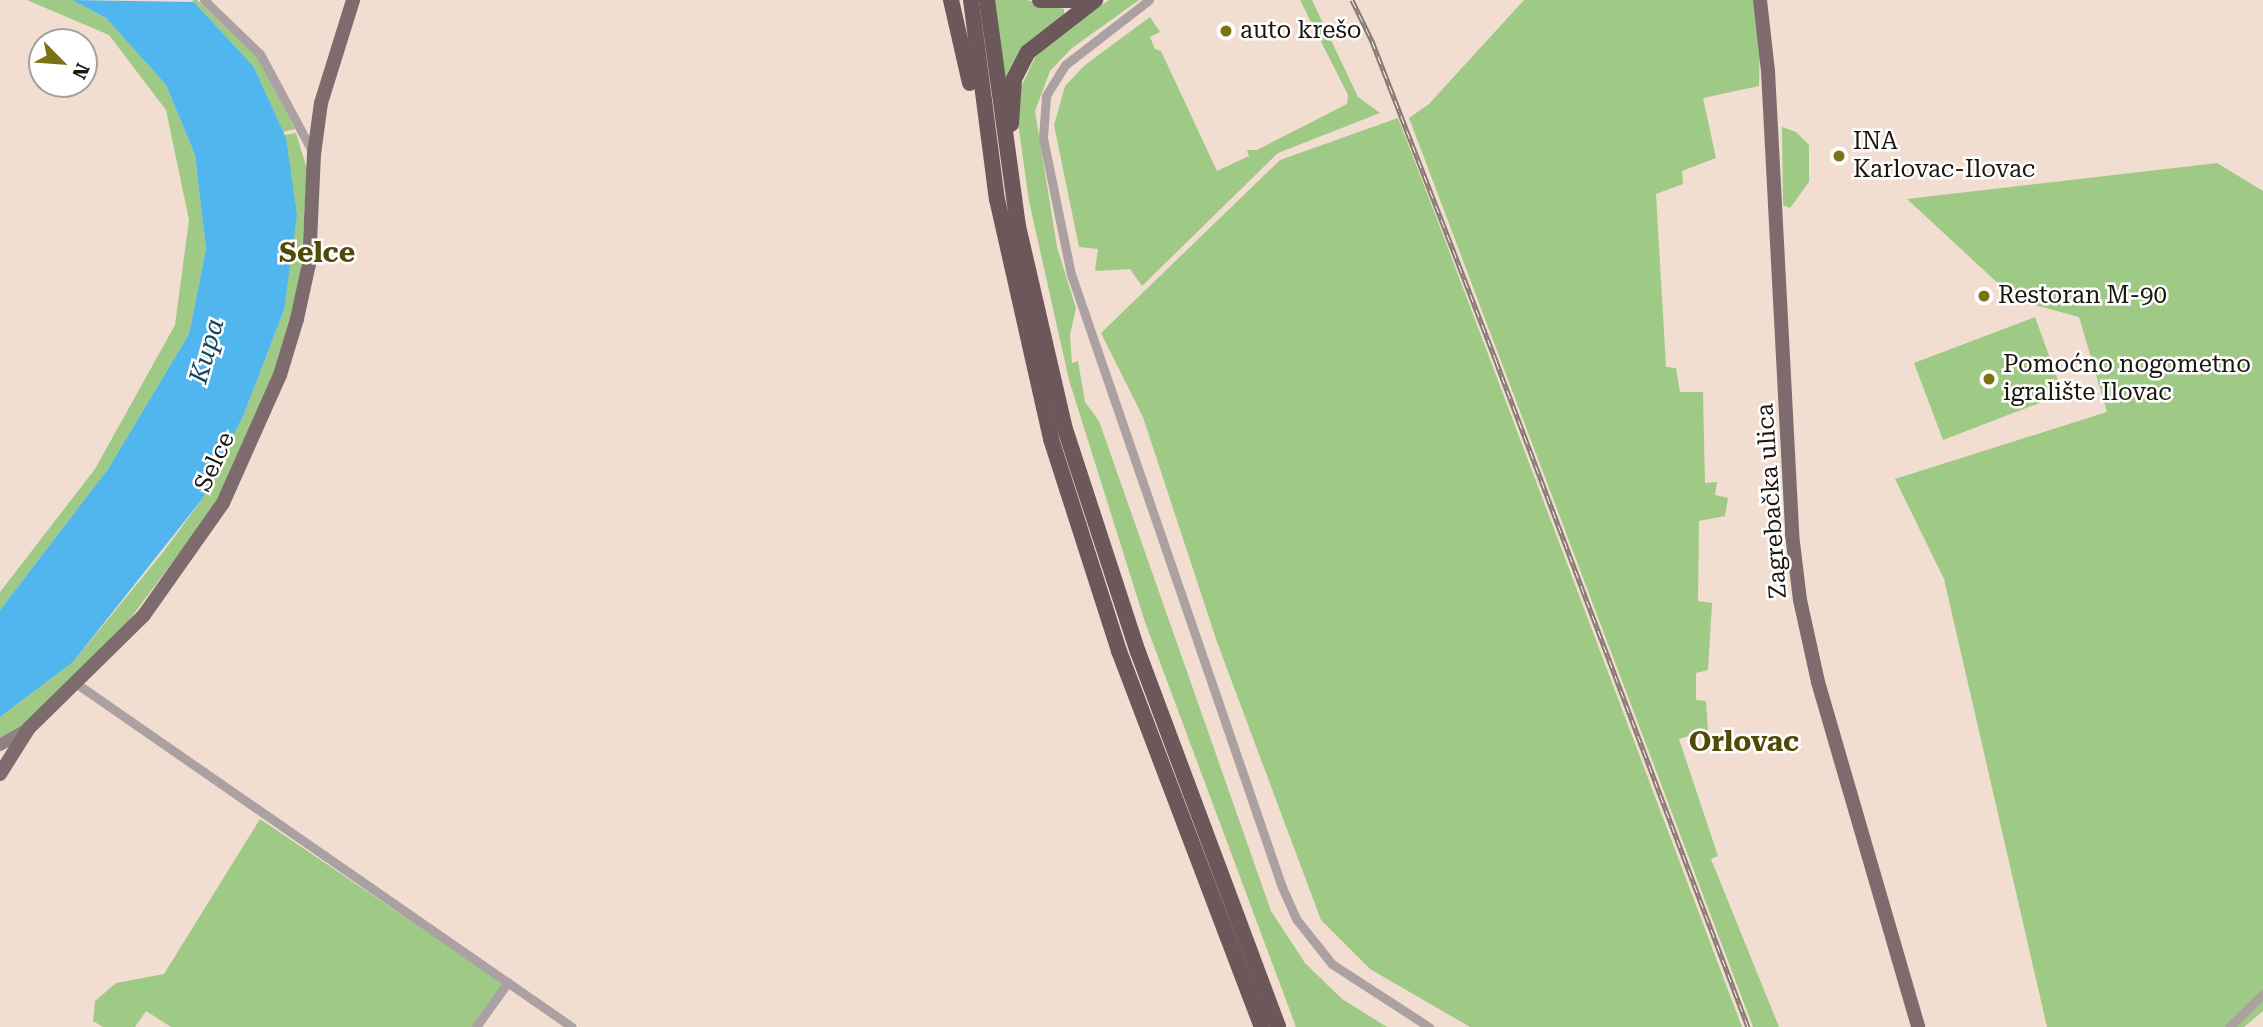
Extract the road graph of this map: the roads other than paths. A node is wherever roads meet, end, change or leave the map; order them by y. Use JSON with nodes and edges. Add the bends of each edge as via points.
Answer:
{"nodes":[{"id":1,"x":204,"y":0,"type":"edge"},
{"id":2,"x":353,"y":0,"type":"edge"},
{"id":3,"x":951,"y":0,"type":"edge"},
{"id":4,"x":971,"y":0,"type":"edge"},
{"id":5,"x":987,"y":0,"type":"edge"},
{"id":6,"x":1040,"y":0,"type":"edge"},
{"id":7,"x":1082,"y":0,"type":"edge"},
{"id":8,"x":1095,"y":0,"type":"edge"},
{"id":9,"x":1149,"y":0,"type":"edge"},
{"id":10,"x":1760,"y":0,"type":"edge"},
{"id":11,"x":314,"y":154,"type":"junction"},
{"id":12,"x":997,"y":199,"type":"junction"},
{"id":13,"x":1018,"y":226,"type":"junction"},
{"id":14,"x":77,"y":684,"type":"junction"},
{"id":15,"x":29,"y":728,"type":"junction"},
{"id":16,"x":0,"y":744,"type":"edge"},
{"id":17,"x":0,"y":774,"type":"edge"},
{"id":18,"x":508,"y":982,"type":"junction"},
{"id":19,"x":2263,"y":995,"type":"edge"},
{"id":20,"x":476,"y":1027,"type":"edge"},
{"id":21,"x":572,"y":1027,"type":"edge"},
{"id":22,"x":1262,"y":1027,"type":"edge"},
{"id":23,"x":1278,"y":1027,"type":"edge"},
{"id":24,"x":1429,"y":1027,"type":"edge"},
{"id":25,"x":1918,"y":1027,"type":"edge"},
{"id":26,"x":2229,"y":1027,"type":"edge"}],
"edges":[{"from":1,"to":11,"type":"street","via":[[260,54]]},
{"from":2,"to":11,"type":"main road","name":"Selce","via":[[321,103]]},
{"from":3,"to":12,"type":"highway","via":[[964,49],[983,178]]},
{"from":4,"to":12,"type":"highway"},
{"from":5,"to":13,"type":"highway"},
{"from":6,"to":7,"type":"highway"},
{"from":8,"to":13,"type":"highway","via":[[1039,40],[1014,79],[1010,111],[1024,201]]},
{"from":9,"to":24,"type":"street","via":[[1065,65],[1049,87],[1043,106],[1043,138],[1056,212],[1089,324],[1269,854],[1292,909],[1332,964]]},
{"from":10,"to":25,"type":"main road","name":"Zagrebačka ulica","via":[[1768,60],[1792,534],[1800,600],[1818,682]]},
{"from":11,"to":14,"type":"main road","name":"Selce","via":[[309,264],[300,308],[280,375],[252,439],[223,503],[187,560],[144,615]]},
{"from":12,"to":22,"type":"highway","via":[[1031,362],[1074,518],[1119,650]]},
{"from":13,"to":23,"type":"highway","via":[[1048,362],[1092,519]]},
{"from":14,"to":15,"type":"main road","name":"Selce"},
{"from":14,"to":18,"type":"street"},
{"from":15,"to":16,"type":"main road"},
{"from":15,"to":17,"type":"main road","name":"Selce"},
{"from":18,"to":20,"type":"street"},
{"from":18,"to":21,"type":"street"},
{"from":19,"to":26,"type":"street"}]}
